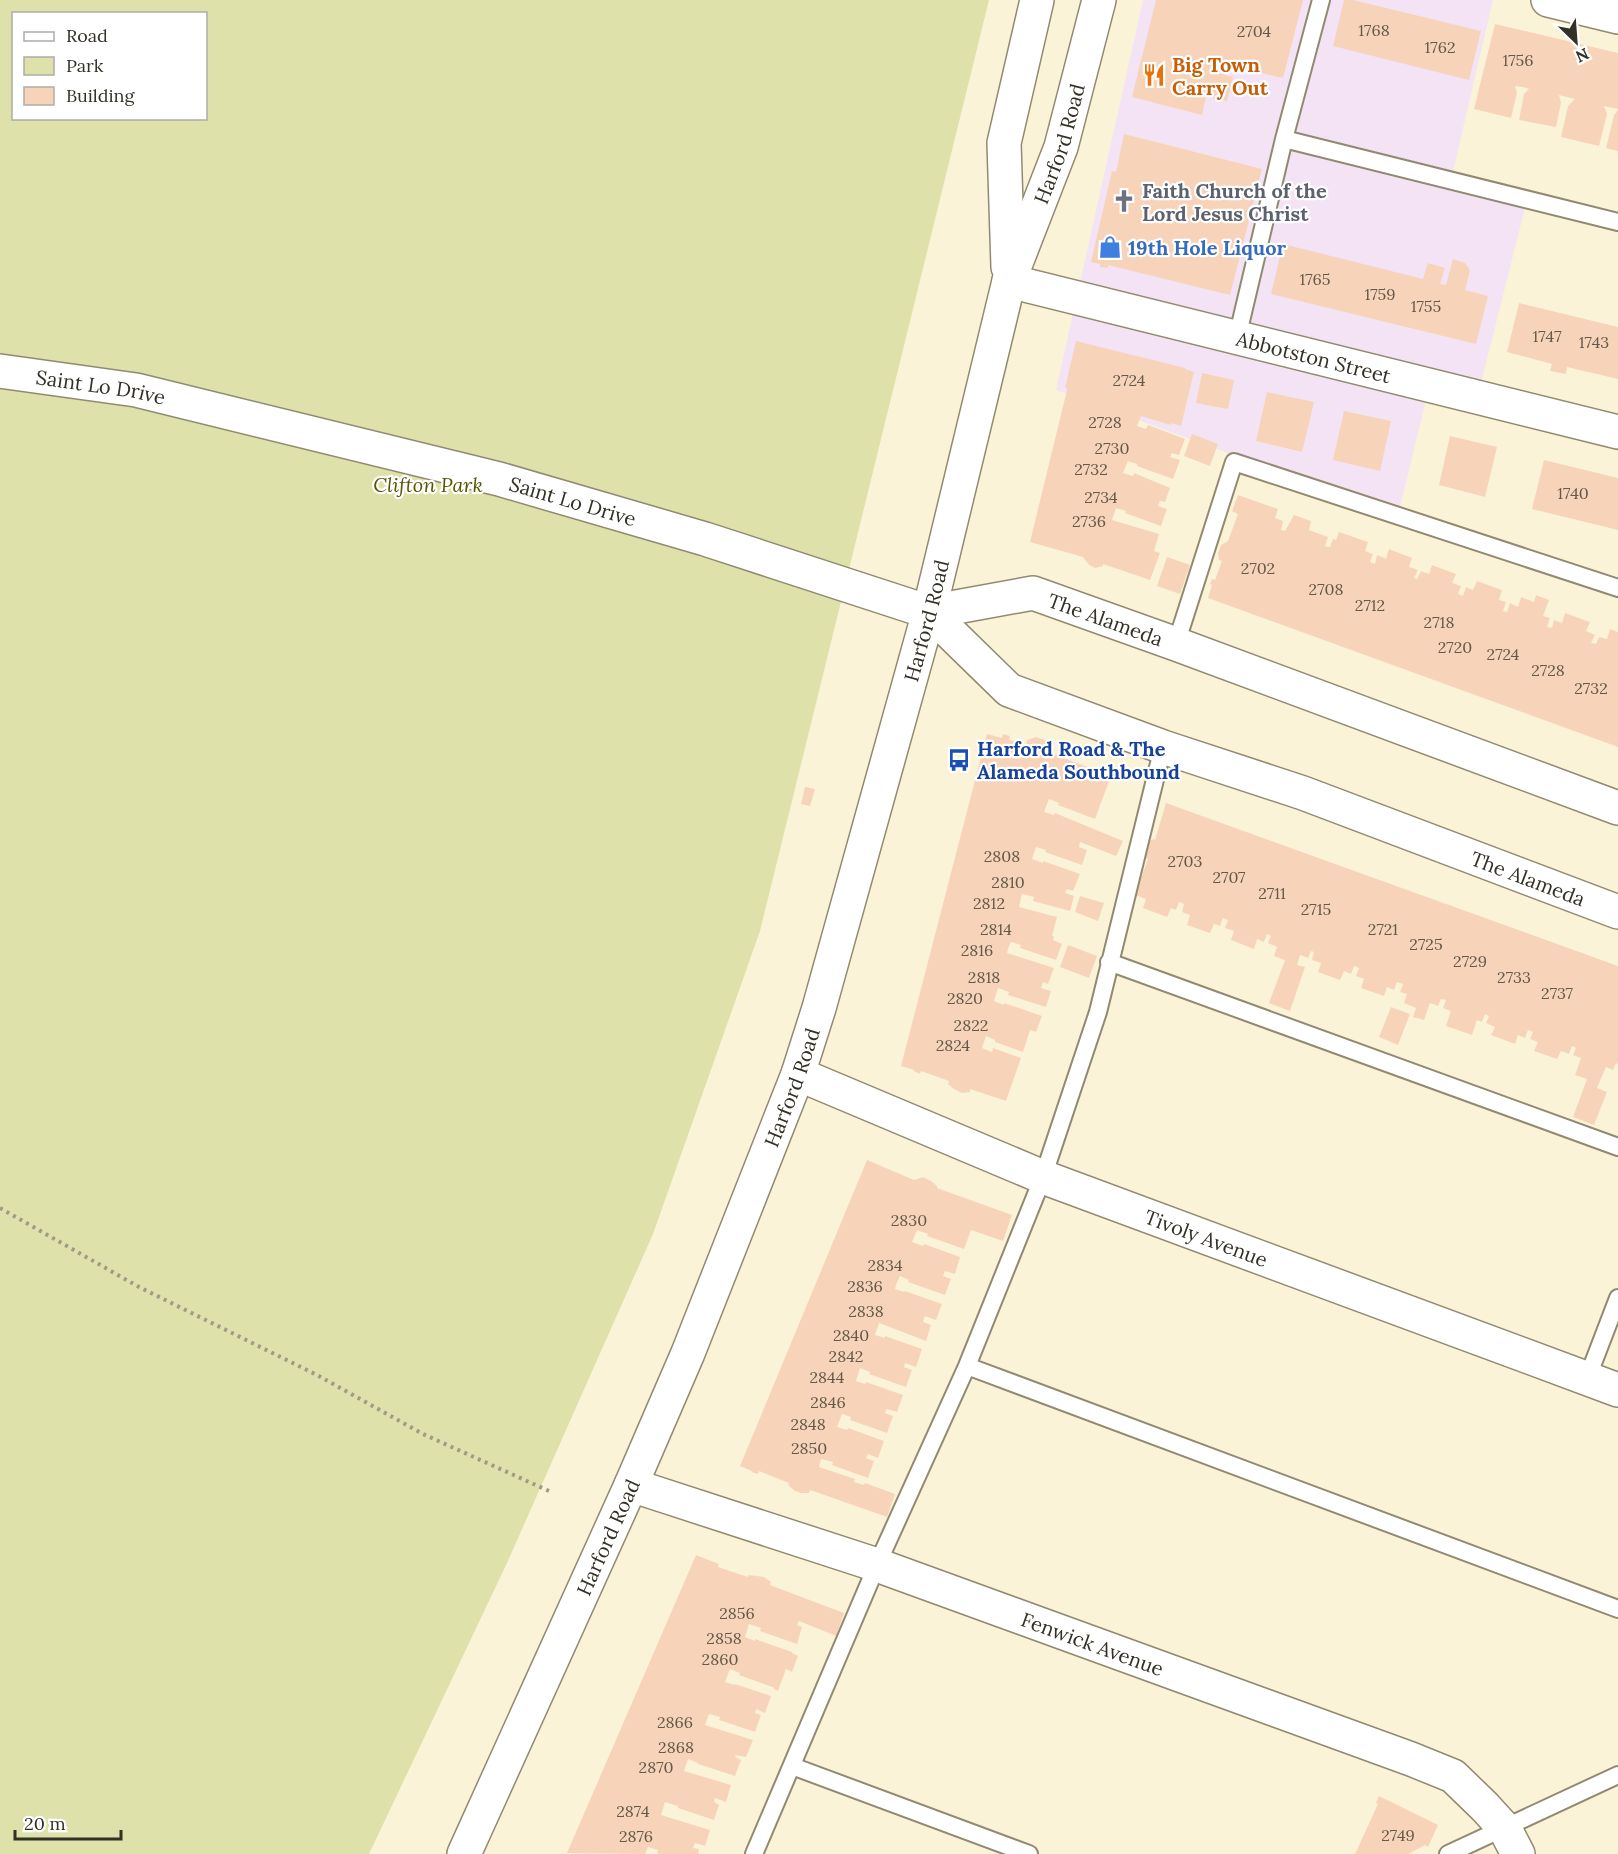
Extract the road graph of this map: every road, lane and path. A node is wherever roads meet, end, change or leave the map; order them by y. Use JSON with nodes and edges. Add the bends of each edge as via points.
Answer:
{"nodes":[{"id":1,"x":1036,"y":0,"type":"edge"},
{"id":2,"x":1099,"y":0,"type":"edge"},
{"id":3,"x":1321,"y":0,"type":"edge"},
{"id":4,"x":1548,"y":0,"type":"edge"},
{"id":5,"x":1618,"y":17,"type":"edge"},
{"id":6,"x":1284,"y":139,"type":"junction"},
{"id":7,"x":1618,"y":222,"type":"edge"},
{"id":8,"x":1009,"y":281,"type":"junction"},
{"id":9,"x":1237,"y":338,"type":"junction"},
{"id":10,"x":0,"y":371,"type":"edge"},
{"id":11,"x":1618,"y":432,"type":"edge"},
{"id":12,"x":1618,"y":588,"type":"edge"},
{"id":13,"x":929,"y":612,"type":"junction"},
{"id":14,"x":1176,"y":644,"type":"junction"},
{"id":15,"x":1163,"y":747,"type":"junction"},
{"id":16,"x":1618,"y":808,"type":"edge"},
{"id":17,"x":1618,"y":912,"type":"edge"},
{"id":18,"x":1109,"y":962,"type":"junction"},
{"id":19,"x":798,"y":1074,"type":"junction"},
{"id":20,"x":1618,"y":1147,"type":"edge"},
{"id":21,"x":1043,"y":1178,"type":"junction"},
{"id":22,"x":0,"y":1208,"type":"edge"},
{"id":23,"x":1618,"y":1298,"type":"edge"},
{"id":24,"x":967,"y":1366,"type":"junction"},
{"id":25,"x":1587,"y":1379,"type":"junction"},
{"id":26,"x":1618,"y":1390,"type":"edge"},
{"id":27,"x":631,"y":1485,"type":"junction"},
{"id":28,"x":549,"y":1491,"type":"dead end"},
{"id":29,"x":877,"y":1565,"type":"junction"},
{"id":30,"x":1618,"y":1609,"type":"edge"},
{"id":31,"x":792,"y":1766,"type":"junction"},
{"id":32,"x":1618,"y":1775,"type":"edge"},
{"id":33,"x":1511,"y":1841,"type":"edge"},
{"id":34,"x":464,"y":1854,"type":"edge"},
{"id":35,"x":754,"y":1854,"type":"edge"},
{"id":36,"x":1029,"y":1854,"type":"edge"},
{"id":37,"x":1448,"y":1854,"type":"edge"}],
"edges":[{"from":1,"to":8,"type":"main road","name":"Harford Road","via":[[1004,143]]},
{"from":2,"to":8,"type":"main road","name":"Harford Road","via":[[1061,147]]},
{"from":3,"to":6,"type":"lane"},
{"from":4,"to":5,"type":"main road"},
{"from":6,"to":7,"type":"lane"},
{"from":6,"to":9,"type":"lane"},
{"from":8,"to":9,"type":"main road","name":"Abbotston Street"},
{"from":8,"to":13,"type":"main road","name":"Harford Road"},
{"from":9,"to":11,"type":"main road","name":"Abbotston Street"},
{"from":10,"to":13,"type":"main road","name":"Saint Lo Drive","via":[[136,390],[499,479],[705,539]]},
{"from":12,"to":14,"type":"lane","via":[[1234,462]]},
{"from":13,"to":14,"type":"main road","name":"The Alameda","via":[[1033,594]]},
{"from":13,"to":15,"type":"main road","name":"The Alameda","via":[[1009,690]]},
{"from":13,"to":19,"type":"main road","name":"Harford Road"},
{"from":14,"to":16,"type":"main road","name":"The Alameda"},
{"from":15,"to":17,"type":"main road","name":"The Alameda","via":[[1303,793]]},
{"from":15,"to":18,"type":"lane"},
{"from":18,"to":20,"type":"lane"},
{"from":18,"to":21,"type":"lane","via":[[1098,1012]]},
{"from":19,"to":21,"type":"main road","name":"Tivoly Avenue"},
{"from":19,"to":27,"type":"main road","name":"Harford Road","via":[[688,1353]]},
{"from":21,"to":24,"type":"lane"},
{"from":21,"to":25,"type":"main road","name":"Tivoly Avenue"},
{"from":22,"to":28,"type":"path","via":[[139,1287],[317,1375],[423,1434]]},
{"from":23,"to":25,"type":"lane"},
{"from":24,"to":29,"type":"lane"},
{"from":24,"to":30,"type":"lane"},
{"from":25,"to":26,"type":"main road","name":"Tivoly Avenue"},
{"from":27,"to":29,"type":"main road","name":"Fenwick Avenue"},
{"from":27,"to":34,"type":"main road","name":"Harford Road"},
{"from":29,"to":31,"type":"lane"},
{"from":29,"to":33,"type":"main road","name":"Fenwick Avenue","via":[[1453,1776],[1485,1807]]},
{"from":31,"to":35,"type":"lane"},
{"from":31,"to":36,"type":"lane"},
{"from":32,"to":33,"type":"lane"},
{"from":33,"to":37,"type":"lane"}]}
